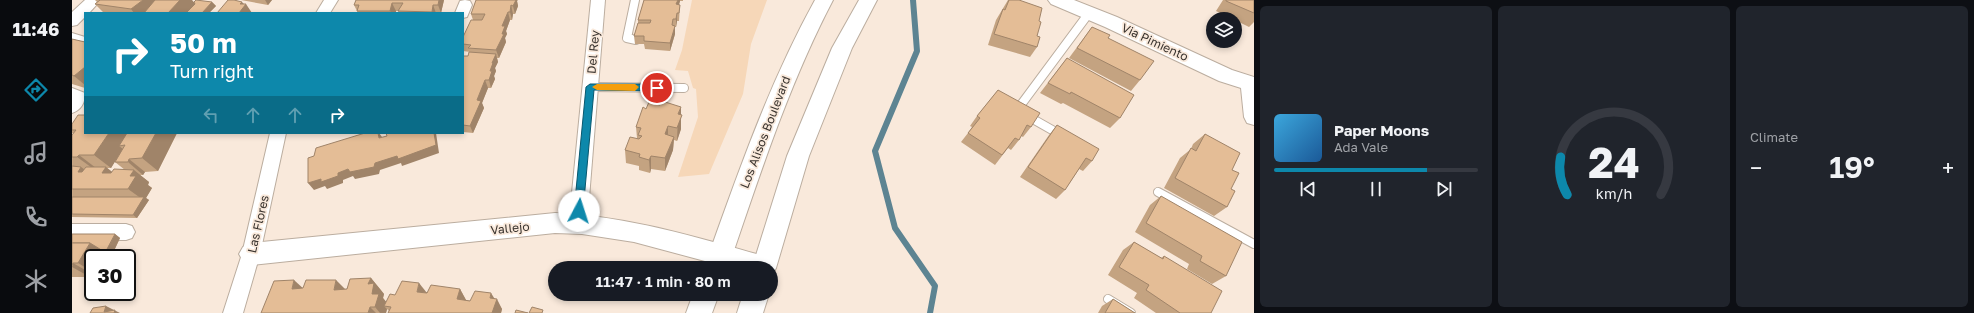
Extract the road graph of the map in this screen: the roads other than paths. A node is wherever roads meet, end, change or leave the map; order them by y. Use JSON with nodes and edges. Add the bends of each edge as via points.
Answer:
{"nodes":[{"id":1,"x":94,"y":0,"type":"edge"},
{"id":2,"x":331,"y":0,"type":"edge"},
{"id":3,"x":598,"y":0,"type":"edge"},
{"id":4,"x":635,"y":0,"type":"edge"},
{"id":5,"x":824,"y":0,"type":"edge"},
{"id":6,"x":868,"y":0,"type":"edge"},
{"id":7,"x":1057,"y":0,"type":"edge"},
{"id":8,"x":324,"y":12,"type":"edge"},
{"id":9,"x":1089,"y":13,"type":"junction"},
{"id":10,"x":72,"y":21,"type":"edge"},
{"id":11,"x":72,"y":38,"type":"edge"},
{"id":12,"x":636,"y":40,"type":"edge"},
{"id":13,"x":84,"y":42,"type":"edge"},
{"id":14,"x":1252,"y":84,"type":"edge"},
{"id":15,"x":590,"y":87,"type":"junction"},
{"id":16,"x":684,"y":88,"type":"dead end"},
{"id":17,"x":1254,"y":117,"type":"edge"},
{"id":18,"x":278,"y":134,"type":"edge"},
{"id":19,"x":1071,"y":141,"type":"edge"},
{"id":20,"x":1158,"y":192,"type":"dead end"},
{"id":21,"x":578,"y":223,"type":"junction"},
{"id":22,"x":72,"y":232,"type":"edge"},
{"id":23,"x":126,"y":232,"type":"dead end"},
{"id":24,"x":1254,"y":244,"type":"edge"},
{"id":25,"x":251,"y":254,"type":"junction"},
{"id":26,"x":718,"y":261,"type":"edge"},
{"id":27,"x":766,"y":261,"type":"edge"},
{"id":28,"x":1108,"y":298,"type":"dead end"},
{"id":29,"x":703,"y":301,"type":"edge"},
{"id":30,"x":754,"y":301,"type":"edge"},
{"id":31,"x":233,"y":313,"type":"edge"},
{"id":32,"x":699,"y":313,"type":"edge"},
{"id":33,"x":750,"y":313,"type":"edge"},
{"id":34,"x":1131,"y":313,"type":"edge"}],
"edges":[{"from":1,"to":10,"type":"street"},
{"from":2,"to":8,"type":"street"},
{"from":3,"to":15,"type":"street","name":"Del Rey"},
{"from":4,"to":12,"type":"lane","via":[[627,38]]},
{"from":5,"to":26,"type":"main road","name":"Los Alisos Boulevard","via":[[783,82]]},
{"from":6,"to":27,"type":"main road","via":[[842,48],[798,156]]},
{"from":7,"to":9,"type":"street","name":"Via Pimiento"},
{"from":9,"to":14,"type":"street","name":"Via Pimiento","via":[[1226,76]]},
{"from":9,"to":19,"type":"lane","via":[[1017,110]]},
{"from":11,"to":13,"type":"street"},
{"from":14,"to":17,"type":"street"},
{"from":15,"to":16,"type":"lane"},
{"from":15,"to":21,"type":"street","name":"Del Rey"},
{"from":18,"to":25,"type":"street","name":"Las Flores"},
{"from":20,"to":24,"type":"lane"},
{"from":21,"to":25,"type":"street","name":"Vallejo","via":[[554,223]]},
{"from":21,"to":26,"type":"street","name":"Vallejo","via":[[629,230]]},
{"from":22,"to":23,"type":"street"},
{"from":25,"to":31,"type":"street","name":"Las Flores"},
{"from":28,"to":34,"type":"lane"},
{"from":29,"to":32,"type":"main road"},
{"from":30,"to":33,"type":"main road"}]}
